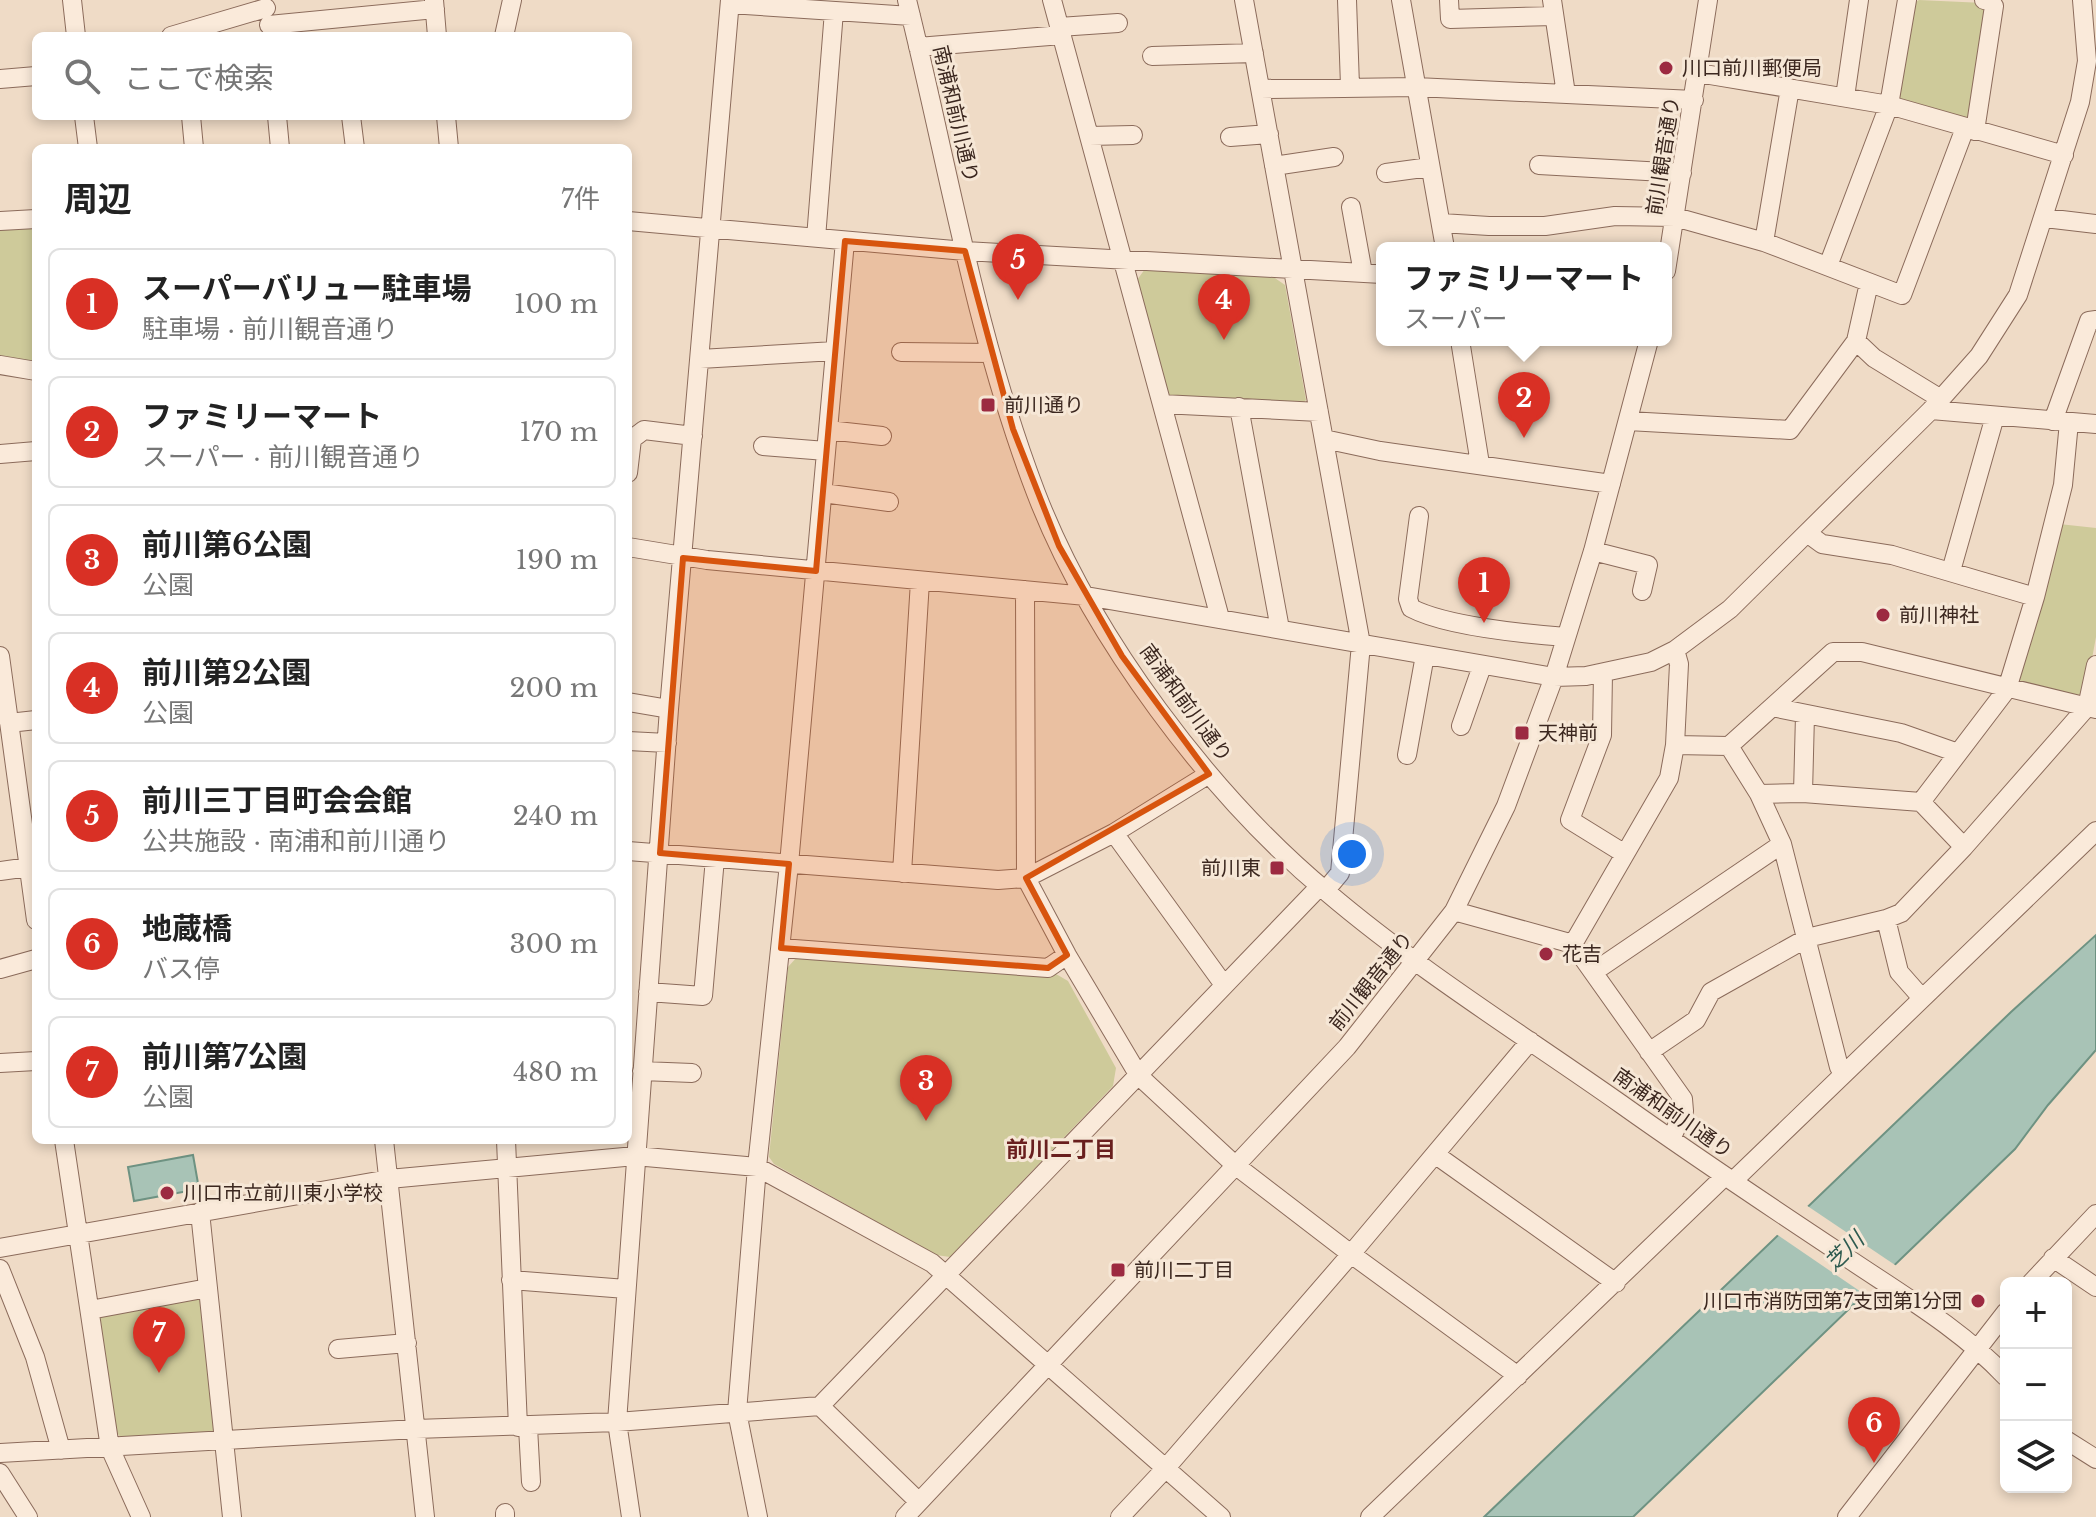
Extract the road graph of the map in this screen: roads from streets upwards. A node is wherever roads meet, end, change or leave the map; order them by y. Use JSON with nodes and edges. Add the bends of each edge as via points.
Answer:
{"nodes":[{"id":1,"x":72,"y":0,"type":"edge"},
{"id":2,"x":512,"y":0,"type":"edge"},
{"id":3,"x":1052,"y":0,"type":"edge"},
{"id":4,"x":1244,"y":0,"type":"edge"},
{"id":5,"x":1347,"y":0,"type":"edge"},
{"id":6,"x":1401,"y":0,"type":"edge"},
{"id":7,"x":1449,"y":0,"type":"edge"},
{"id":8,"x":1708,"y":0,"type":"edge"},
{"id":9,"x":1859,"y":0,"type":"edge"},
{"id":10,"x":1907,"y":0,"type":"edge"},
{"id":11,"x":1984,"y":0,"type":"edge"},
{"id":12,"x":730,"y":2,"type":"edge"},
{"id":13,"x":434,"y":4,"type":"edge"},
{"id":14,"x":909,"y":8,"type":"edge"},
{"id":15,"x":1553,"y":8,"type":"edge"},
{"id":16,"x":2087,"y":8,"type":"edge"},
{"id":17,"x":834,"y":11,"type":"junction"},
{"id":18,"x":268,"y":17,"type":"edge"},
{"id":19,"x":1118,"y":23,"type":"dead end"},
{"id":20,"x":342,"y":27,"type":"edge"},
{"id":21,"x":1060,"y":31,"type":"junction"},
{"id":22,"x":76,"y":32,"type":"edge"},
{"id":23,"x":194,"y":32,"type":"edge"},
{"id":24,"x":437,"y":32,"type":"edge"},
{"id":25,"x":505,"y":32,"type":"edge"},
{"id":26,"x":918,"y":47,"type":"junction"},
{"id":27,"x":1254,"y":53,"type":"junction"},
{"id":28,"x":1152,"y":56,"type":"dead end"},
{"id":29,"x":1698,"y":73,"type":"junction"},
{"id":30,"x":32,"y":76,"type":"edge"},
{"id":31,"x":0,"y":79,"type":"edge"},
{"id":32,"x":1350,"y":86,"type":"junction"},
{"id":33,"x":1416,"y":87,"type":"junction"},
{"id":34,"x":1790,"y":88,"type":"junction"},
{"id":35,"x":1261,"y":89,"type":"junction"},
{"id":36,"x":1566,"y":94,"type":"junction"},
{"id":37,"x":1845,"y":97,"type":"junction"},
{"id":38,"x":1694,"y":100,"type":"junction"},
{"id":39,"x":2088,"y":102,"type":"edge"},
{"id":40,"x":1889,"y":105,"type":"junction"},
{"id":41,"x":84,"y":120,"type":"edge"},
{"id":42,"x":191,"y":120,"type":"edge"},
{"id":43,"x":277,"y":120,"type":"edge"},
{"id":44,"x":352,"y":120,"type":"edge"},
{"id":45,"x":446,"y":120,"type":"edge"},
{"id":46,"x":1970,"y":129,"type":"junction"},
{"id":47,"x":1269,"y":134,"type":"junction"},
{"id":48,"x":1133,"y":135,"type":"dead end"},
{"id":49,"x":1089,"y":136,"type":"junction"},
{"id":50,"x":1230,"y":137,"type":"dead end"},
{"id":51,"x":88,"y":144,"type":"edge"},
{"id":52,"x":194,"y":144,"type":"edge"},
{"id":53,"x":280,"y":144,"type":"edge"},
{"id":54,"x":354,"y":144,"type":"edge"},
{"id":55,"x":449,"y":144,"type":"edge"},
{"id":56,"x":2064,"y":155,"type":"junction"},
{"id":57,"x":1334,"y":157,"type":"dead end"},
{"id":58,"x":1539,"y":165,"type":"dead end"},
{"id":59,"x":1274,"y":166,"type":"junction"},
{"id":60,"x":1430,"y":167,"type":"junction"},
{"id":61,"x":1386,"y":173,"type":"dead end"},
{"id":62,"x":1682,"y":173,"type":"junction"},
{"id":63,"x":1351,"y":207,"type":"dead end"},
{"id":64,"x":1675,"y":217,"type":"junction"},
{"id":65,"x":2045,"y":218,"type":"junction"},
{"id":66,"x":32,"y":219,"type":"edge"},
{"id":67,"x":0,"y":221,"type":"edge"},
{"id":68,"x":632,"y":221,"type":"edge"},
{"id":69,"x":1441,"y":223,"type":"junction"},
{"id":70,"x":2096,"y":224,"type":"edge"},
{"id":71,"x":711,"y":229,"type":"junction"},
{"id":72,"x":816,"y":238,"type":"junction"},
{"id":73,"x":845,"y":241,"type":"junction"},
{"id":74,"x":1444,"y":242,"type":"edge"},
{"id":75,"x":1671,"y":242,"type":"edge"},
{"id":76,"x":1764,"y":242,"type":"junction"},
{"id":77,"x":965,"y":251,"type":"junction"},
{"id":78,"x":1123,"y":260,"type":"junction"},
{"id":79,"x":1828,"y":266,"type":"junction"},
{"id":80,"x":1292,"y":269,"type":"junction"},
{"id":81,"x":1363,"y":273,"type":"junction"},
{"id":82,"x":1376,"y":274,"type":"edge"},
{"id":83,"x":1869,"y":283,"type":"junction"},
{"id":84,"x":2096,"y":320,"type":"edge"},
{"id":85,"x":1856,"y":341,"type":"junction"},
{"id":86,"x":1461,"y":346,"type":"edge"},
{"id":87,"x":1647,"y":346,"type":"edge"},
{"id":88,"x":835,"y":351,"type":"junction"},
{"id":89,"x":901,"y":352,"type":"dead end"},
{"id":90,"x":990,"y":353,"type":"junction"},
{"id":91,"x":700,"y":359,"type":"junction"},
{"id":92,"x":0,"y":365,"type":"edge"},
{"id":93,"x":32,"y":370,"type":"edge"},
{"id":94,"x":1162,"y":404,"type":"junction"},
{"id":95,"x":1936,"y":405,"type":"junction"},
{"id":96,"x":1239,"y":407,"type":"junction"},
{"id":97,"x":1319,"y":412,"type":"junction"},
{"id":98,"x":1995,"y":416,"type":"junction"},
{"id":99,"x":1628,"y":421,"type":"junction"},
{"id":100,"x":2061,"y":421,"type":"junction"},
{"id":101,"x":2096,"y":424,"type":"edge"},
{"id":102,"x":828,"y":430,"type":"junction"},
{"id":103,"x":693,"y":436,"type":"junction"},
{"id":104,"x":882,"y":436,"type":"dead end"},
{"id":105,"x":632,"y":439,"type":"edge"},
{"id":106,"x":1324,"y":439,"type":"junction"},
{"id":107,"x":763,"y":446,"type":"dead end"},
{"id":108,"x":32,"y":451,"type":"edge"},
{"id":109,"x":826,"y":451,"type":"junction"},
{"id":110,"x":0,"y":454,"type":"edge"},
{"id":111,"x":1480,"y":464,"type":"junction"},
{"id":112,"x":1611,"y":484,"type":"junction"},
{"id":113,"x":823,"y":493,"type":"junction"},
{"id":114,"x":889,"y":502,"type":"dead end"},
{"id":115,"x":1419,"y":516,"type":"dead end"},
{"id":116,"x":1807,"y":533,"type":"junction"},
{"id":117,"x":632,"y":548,"type":"edge"},
{"id":118,"x":1593,"y":551,"type":"junction"},
{"id":119,"x":683,"y":558,"type":"junction"},
{"id":120,"x":816,"y":571,"type":"junction"},
{"id":121,"x":1951,"y":571,"type":"junction"},
{"id":122,"x":920,"y":581,"type":"junction"},
{"id":123,"x":1025,"y":590,"type":"junction"},
{"id":124,"x":1642,"y":591,"type":"dead end"},
{"id":125,"x":1086,"y":596,"type":"junction"},
{"id":126,"x":2035,"y":597,"type":"junction"},
{"id":127,"x":1220,"y":618,"type":"junction"},
{"id":128,"x":1280,"y":629,"type":"junction"},
{"id":129,"x":1566,"y":637,"type":"junction"},
{"id":130,"x":1361,"y":644,"type":"junction"},
{"id":131,"x":1675,"y":650,"type":"junction"},
{"id":132,"x":1425,"y":655,"type":"junction"},
{"id":133,"x":0,"y":656,"type":"edge"},
{"id":134,"x":2096,"y":665,"type":"edge"},
{"id":135,"x":1482,"y":666,"type":"junction"},
{"id":136,"x":1603,"y":673,"type":"junction"},
{"id":137,"x":1554,"y":677,"type":"junction"},
{"id":138,"x":2007,"y":689,"type":"junction"},
{"id":139,"x":632,"y":703,"type":"edge"},
{"id":140,"x":1772,"y":707,"type":"junction"},
{"id":141,"x":2092,"y":708,"type":"edge"},
{"id":142,"x":669,"y":709,"type":"junction"},
{"id":143,"x":1805,"y":715,"type":"junction"},
{"id":144,"x":32,"y":720,"type":"edge"},
{"id":145,"x":9,"y":723,"type":"junction"},
{"id":146,"x":1461,"y":726,"type":"dead end"},
{"id":147,"x":632,"y":741,"type":"edge"},
{"id":148,"x":667,"y":743,"type":"junction"},
{"id":149,"x":1675,"y":745,"type":"junction"},
{"id":150,"x":1729,"y":746,"type":"junction"},
{"id":151,"x":1958,"y":753,"type":"junction"},
{"id":152,"x":1407,"y":755,"type":"dead end"},
{"id":153,"x":1209,"y":774,"type":"junction"},
{"id":154,"x":27,"y":783,"type":"edge"},
{"id":155,"x":1803,"y":793,"type":"junction"},
{"id":156,"x":1759,"y":794,"type":"junction"},
{"id":157,"x":1921,"y":802,"type":"junction"},
{"id":158,"x":2096,"y":831,"type":"edge"},
{"id":159,"x":1114,"y":833,"type":"junction"},
{"id":160,"x":1782,"y":844,"type":"junction"},
{"id":161,"x":1964,"y":847,"type":"junction"},
{"id":162,"x":632,"y":851,"type":"edge"},
{"id":163,"x":32,"y":853,"type":"edge"},
{"id":164,"x":660,"y":853,"type":"junction"},
{"id":165,"x":1625,"y":854,"type":"junction"},
{"id":166,"x":715,"y":858,"type":"junction"},
{"id":167,"x":789,"y":864,"type":"junction"},
{"id":168,"x":32,"y":867,"type":"edge"},
{"id":169,"x":0,"y":871,"type":"edge"},
{"id":170,"x":902,"y":873,"type":"junction"},
{"id":171,"x":1026,"y":878,"type":"junction"},
{"id":172,"x":1322,"y":888,"type":"junction"},
{"id":173,"x":1454,"y":911,"type":"junction"},
{"id":174,"x":1886,"y":919,"type":"junction"},
{"id":175,"x":1807,"y":938,"type":"junction"},
{"id":176,"x":1573,"y":944,"type":"junction"},
{"id":177,"x":781,"y":948,"type":"junction"},
{"id":178,"x":1067,"y":955,"type":"junction"},
{"id":179,"x":32,"y":960,"type":"edge"},
{"id":180,"x":1416,"y":963,"type":"junction"},
{"id":181,"x":0,"y":969,"type":"edge"},
{"id":182,"x":1595,"y":971,"type":"junction"},
{"id":183,"x":1224,"y":985,"type":"junction"},
{"id":184,"x":648,"y":992,"type":"junction"},
{"id":185,"x":1921,"y":997,"type":"junction"},
{"id":186,"x":1530,"y":1041,"type":"junction"},
{"id":187,"x":1649,"y":1052,"type":"junction"},
{"id":188,"x":32,"y":1061,"type":"edge"},
{"id":189,"x":0,"y":1063,"type":"edge"},
{"id":190,"x":642,"y":1071,"type":"junction"},
{"id":191,"x":692,"y":1073,"type":"dead end"},
{"id":192,"x":1844,"y":1074,"type":"junction"},
{"id":193,"x":1139,"y":1076,"type":"junction"},
{"id":194,"x":1671,"y":1139,"type":"junction"},
{"id":195,"x":65,"y":1144,"type":"edge"},
{"id":196,"x":385,"y":1144,"type":"edge"},
{"id":197,"x":506,"y":1144,"type":"edge"},
{"id":198,"x":1436,"y":1155,"type":"junction"},
{"id":199,"x":635,"y":1156,"type":"junction"},
{"id":200,"x":1235,"y":1165,"type":"junction"},
{"id":201,"x":757,"y":1167,"type":"junction"},
{"id":202,"x":507,"y":1168,"type":"junction"},
{"id":203,"x":389,"y":1179,"type":"junction"},
{"id":204,"x":1729,"y":1179,"type":"junction"},
{"id":205,"x":200,"y":1212,"type":"junction"},
{"id":206,"x":2096,"y":1214,"type":"edge"},
{"id":207,"x":78,"y":1234,"type":"junction"},
{"id":208,"x":0,"y":1248,"type":"edge"},
{"id":209,"x":1351,"y":1254,"type":"junction"},
{"id":210,"x":2053,"y":1258,"type":"junction"},
{"id":211,"x":0,"y":1269,"type":"edge"},
{"id":212,"x":946,"y":1274,"type":"junction"},
{"id":213,"x":2036,"y":1277,"type":"edge"},
{"id":214,"x":511,"y":1280,"type":"junction"},
{"id":215,"x":1616,"y":1283,"type":"junction"},
{"id":216,"x":2096,"y":1287,"type":"edge"},
{"id":217,"x":208,"y":1288,"type":"junction"},
{"id":218,"x":626,"y":1289,"type":"junction"},
{"id":219,"x":90,"y":1310,"type":"junction"},
{"id":220,"x":2000,"y":1319,"type":"edge"},
{"id":221,"x":407,"y":1343,"type":"junction"},
{"id":222,"x":338,"y":1349,"type":"dead end"},
{"id":223,"x":1975,"y":1349,"type":"junction"},
{"id":224,"x":1047,"y":1364,"type":"junction"},
{"id":225,"x":2000,"y":1372,"type":"edge"},
{"id":226,"x":1518,"y":1376,"type":"junction"},
{"id":227,"x":820,"y":1406,"type":"junction"},
{"id":228,"x":737,"y":1412,"type":"junction"},
{"id":229,"x":617,"y":1422,"type":"junction"},
{"id":230,"x":523,"y":1427,"type":"junction"},
{"id":231,"x":416,"y":1429,"type":"junction"},
{"id":232,"x":226,"y":1440,"type":"junction"},
{"id":233,"x":2072,"y":1444,"type":"edge"},
{"id":234,"x":110,"y":1448,"type":"junction"},
{"id":235,"x":61,"y":1450,"type":"junction"},
{"id":236,"x":0,"y":1453,"type":"edge"},
{"id":237,"x":2096,"y":1459,"type":"edge"},
{"id":238,"x":1165,"y":1469,"type":"junction"},
{"id":239,"x":0,"y":1473,"type":"edge"},
{"id":240,"x":531,"y":1482,"type":"dead end"},
{"id":241,"x":919,"y":1502,"type":"junction"},
{"id":242,"x":28,"y":1517,"type":"edge"},
{"id":243,"x":141,"y":1517,"type":"edge"},
{"id":244,"x":232,"y":1517,"type":"edge"},
{"id":245,"x":425,"y":1517,"type":"edge"},
{"id":246,"x":631,"y":1517,"type":"edge"},
{"id":247,"x":758,"y":1517,"type":"edge"},
{"id":248,"x":905,"y":1517,"type":"edge"},
{"id":249,"x":1120,"y":1517,"type":"edge"},
{"id":250,"x":1221,"y":1517,"type":"edge"},
{"id":251,"x":1370,"y":1517,"type":"edge"},
{"id":252,"x":1847,"y":1517,"type":"edge"}],
"edges":[{"from":1,"to":22,"type":"street"},
{"from":2,"to":25,"type":"street"},
{"from":3,"to":21,"type":"street"},
{"from":4,"to":27,"type":"street"},
{"from":5,"to":32,"type":"street"},
{"from":6,"to":33,"type":"street"},
{"from":7,"to":15,"type":"street","via":[[1450,19]]},
{"from":8,"to":29,"type":"street","name":"前川観音通り"},
{"from":9,"to":37,"type":"street"},
{"from":10,"to":40,"type":"street"},
{"from":11,"to":46,"type":"street","via":[[1994,6]]},
{"from":12,"to":17,"type":"street"},
{"from":12,"to":71,"type":"street"},
{"from":13,"to":20,"type":"street"},
{"from":13,"to":24,"type":"street"},
{"from":14,"to":17,"type":"street"},
{"from":14,"to":26,"type":"street","name":"南浦和前川通り"},
{"from":15,"to":36,"type":"street"},
{"from":16,"to":39,"type":"street"},
{"from":17,"to":72,"type":"street"},
{"from":18,"to":20,"type":"street"},
{"from":18,"to":23,"type":"street"},
{"from":19,"to":21,"type":"street"},
{"from":21,"to":26,"type":"street"},
{"from":21,"to":49,"type":"street"},
{"from":26,"to":77,"type":"street","name":"南浦和前川通り"},
{"from":27,"to":28,"type":"street"},
{"from":27,"to":35,"type":"street"},
{"from":29,"to":34,"type":"street"},
{"from":29,"to":38,"type":"street","name":"前川観音通り"},
{"from":30,"to":31,"type":"street"},
{"from":32,"to":33,"type":"street"},
{"from":32,"to":35,"type":"street"},
{"from":33,"to":36,"type":"street"},
{"from":33,"to":60,"type":"street"},
{"from":34,"to":37,"type":"street"},
{"from":34,"to":76,"type":"street"},
{"from":35,"to":47,"type":"street"},
{"from":36,"to":38,"type":"street"},
{"from":37,"to":40,"type":"street"},
{"from":38,"to":62,"type":"street","name":"前川観音通り"},
{"from":39,"to":56,"type":"street"},
{"from":40,"to":46,"type":"street"},
{"from":40,"to":79,"type":"street"},
{"from":41,"to":51,"type":"street"},
{"from":42,"to":52,"type":"street"},
{"from":43,"to":53,"type":"street"},
{"from":44,"to":54,"type":"street"},
{"from":45,"to":55,"type":"street"},
{"from":46,"to":56,"type":"street"},
{"from":46,"to":83,"type":"street","via":[[1902,295]]},
{"from":47,"to":50,"type":"street"},
{"from":47,"to":59,"type":"street"},
{"from":48,"to":49,"type":"street"},
{"from":49,"to":78,"type":"street"},
{"from":56,"to":65,"type":"street"},
{"from":57,"to":59,"type":"street"},
{"from":58,"to":62,"type":"street"},
{"from":59,"to":80,"type":"street"},
{"from":60,"to":61,"type":"street"},
{"from":60,"to":69,"type":"street"},
{"from":62,"to":64,"type":"street","name":"前川観音通り"},
{"from":63,"to":81,"type":"street"},
{"from":64,"to":69,"type":"street","via":[[1615,216],[1545,226]]},
{"from":64,"to":75,"type":"street","name":"前川観音通り"},
{"from":64,"to":76,"type":"street"},
{"from":65,"to":70,"type":"street"},
{"from":65,"to":95,"type":"street","via":[[2018,295],[1979,356]]},
{"from":66,"to":67,"type":"street"},
{"from":68,"to":71,"type":"street"},
{"from":69,"to":74,"type":"street"},
{"from":71,"to":72,"type":"street"},
{"from":71,"to":91,"type":"street"},
{"from":72,"to":73,"type":"street"},
{"from":73,"to":77,"type":"street"},
{"from":73,"to":88,"type":"street"},
{"from":76,"to":79,"type":"street"},
{"from":77,"to":78,"type":"street"},
{"from":77,"to":90,"type":"street","name":"南浦和前川通り"},
{"from":78,"to":80,"type":"street"},
{"from":78,"to":94,"type":"street"},
{"from":79,"to":83,"type":"street"},
{"from":80,"to":81,"type":"street"},
{"from":80,"to":97,"type":"street"},
{"from":81,"to":82,"type":"street"},
{"from":83,"to":85,"type":"street"},
{"from":84,"to":100,"type":"street","via":[[2089,321]]},
{"from":85,"to":95,"type":"street"},
{"from":85,"to":99,"type":"street","via":[[1790,430]]},
{"from":86,"to":111,"type":"street"},
{"from":87,"to":99,"type":"street","name":"前川観音通り"},
{"from":88,"to":91,"type":"street"},
{"from":88,"to":102,"type":"street"},
{"from":89,"to":90,"type":"street"},
{"from":90,"to":125,"type":"street","name":"南浦和前川通り","via":[[1037,495]]},
{"from":91,"to":103,"type":"street"},
{"from":92,"to":93,"type":"street"},
{"from":94,"to":96,"type":"street"},
{"from":94,"to":127,"type":"street"},
{"from":95,"to":98,"type":"street"},
{"from":95,"to":116,"type":"street"},
{"from":96,"to":97,"type":"street"},
{"from":96,"to":128,"type":"street"},
{"from":97,"to":106,"type":"street"},
{"from":98,"to":100,"type":"street"},
{"from":98,"to":121,"type":"street"},
{"from":99,"to":112,"type":"street","name":"前川観音通り"},
{"from":100,"to":101,"type":"street"},
{"from":100,"to":126,"type":"street","via":[[2063,485]]},
{"from":102,"to":104,"type":"street"},
{"from":102,"to":109,"type":"street"},
{"from":103,"to":105,"type":"street","via":[[644,430]]},
{"from":103,"to":119,"type":"street"},
{"from":106,"to":111,"type":"street"},
{"from":106,"to":130,"type":"street"},
{"from":107,"to":109,"type":"street"},
{"from":108,"to":110,"type":"street"},
{"from":109,"to":113,"type":"street"},
{"from":111,"to":112,"type":"street"},
{"from":112,"to":118,"type":"street","name":"前川観音通り"},
{"from":113,"to":114,"type":"street"},
{"from":113,"to":120,"type":"street"},
{"from":115,"to":129,"type":"street","via":[[1411,608],[1425,616]]},
{"from":116,"to":121,"type":"street","via":[[1822,544]]},
{"from":116,"to":131,"type":"street","via":[[1730,609]]},
{"from":117,"to":119,"type":"street"},
{"from":118,"to":124,"type":"street","via":[[1648,565]]},
{"from":118,"to":129,"type":"street","name":"前川観音通り"},
{"from":119,"to":120,"type":"street"},
{"from":119,"to":142,"type":"street"},
{"from":120,"to":122,"type":"street"},
{"from":120,"to":167,"type":"street"},
{"from":121,"to":126,"type":"street"},
{"from":122,"to":123,"type":"street"},
{"from":122,"to":170,"type":"street"},
{"from":123,"to":125,"type":"street"},
{"from":123,"to":171,"type":"street"},
{"from":125,"to":127,"type":"street"},
{"from":125,"to":153,"type":"street","name":"南浦和前川通り","via":[[1163,715]]},
{"from":126,"to":138,"type":"street"},
{"from":127,"to":128,"type":"street"},
{"from":128,"to":130,"type":"street"},
{"from":129,"to":137,"type":"street","name":"前川観音通り"},
{"from":130,"to":132,"type":"street"},
{"from":130,"to":172,"type":"street","via":[[1340,873]]},
{"from":131,"to":136,"type":"street","via":[[1651,662]]},
{"from":131,"to":149,"type":"street"},
{"from":132,"to":135,"type":"street"},
{"from":132,"to":152,"type":"street"},
{"from":133,"to":145,"type":"street"},
{"from":134,"to":141,"type":"street"},
{"from":135,"to":137,"type":"street"},
{"from":135,"to":146,"type":"street"},
{"from":136,"to":137,"type":"street"},
{"from":136,"to":165,"type":"street","via":[[1602,735],[1570,820]]},
{"from":137,"to":173,"type":"street","name":"前川観音通り","via":[[1506,806]]},
{"from":138,"to":140,"type":"street","via":[[1846,650],[1824,658]]},
{"from":138,"to":141,"type":"street"},
{"from":138,"to":151,"type":"street"},
{"from":139,"to":142,"type":"street"},
{"from":140,"to":143,"type":"street"},
{"from":140,"to":150,"type":"street"},
{"from":141,"to":161,"type":"street"},
{"from":142,"to":148,"type":"street"},
{"from":143,"to":151,"type":"street","via":[[1901,733]]},
{"from":143,"to":155,"type":"street"},
{"from":144,"to":145,"type":"street"},
{"from":145,"to":154,"type":"street"},
{"from":147,"to":148,"type":"street"},
{"from":148,"to":164,"type":"street"},
{"from":149,"to":150,"type":"street"},
{"from":149,"to":165,"type":"street","via":[[1669,778]]},
{"from":150,"to":156,"type":"street"},
{"from":151,"to":157,"type":"street"},
{"from":153,"to":159,"type":"street"},
{"from":153,"to":172,"type":"street","name":"南浦和前川通り"},
{"from":154,"to":163,"type":"street"},
{"from":155,"to":156,"type":"street"},
{"from":155,"to":157,"type":"street"},
{"from":156,"to":160,"type":"street"},
{"from":157,"to":161,"type":"street"},
{"from":158,"to":185,"type":"street"},
{"from":159,"to":171,"type":"street"},
{"from":159,"to":183,"type":"street"},
{"from":160,"to":175,"type":"street"},
{"from":160,"to":182,"type":"street"},
{"from":161,"to":174,"type":"street","via":[[1901,913]]},
{"from":162,"to":164,"type":"street"},
{"from":164,"to":166,"type":"street"},
{"from":164,"to":184,"type":"street"},
{"from":165,"to":176,"type":"street"},
{"from":166,"to":167,"type":"street"},
{"from":166,"to":184,"type":"street","via":[[703,996]]},
{"from":167,"to":170,"type":"street"},
{"from":167,"to":177,"type":"street"},
{"from":168,"to":169,"type":"street"},
{"from":170,"to":171,"type":"street"},
{"from":171,"to":178,"type":"street"},
{"from":172,"to":180,"type":"street","name":"南浦和前川通り"},
{"from":172,"to":183,"type":"street"},
{"from":173,"to":176,"type":"street"},
{"from":173,"to":180,"type":"street","name":"前川観音通り"},
{"from":174,"to":175,"type":"street"},
{"from":174,"to":185,"type":"street","via":[[1899,972]]},
{"from":175,"to":187,"type":"street","via":[[1711,992],[1696,1020]]},
{"from":175,"to":192,"type":"street"},
{"from":176,"to":182,"type":"street"},
{"from":177,"to":178,"type":"street","via":[[1048,968]]},
{"from":177,"to":201,"type":"street"},
{"from":178,"to":193,"type":"street"},
{"from":179,"to":181,"type":"street"},
{"from":180,"to":186,"type":"street","name":"南浦和前川通り"},
{"from":180,"to":200,"type":"street","name":"前川観音通り","via":[[1347,1047]]},
{"from":182,"to":187,"type":"street"},
{"from":183,"to":193,"type":"street"},
{"from":184,"to":190,"type":"street"},
{"from":185,"to":192,"type":"street"},
{"from":186,"to":194,"type":"street","name":"南浦和前川通り"},
{"from":186,"to":198,"type":"street"},
{"from":187,"to":194,"type":"street","via":[[1685,1106]]},
{"from":188,"to":189,"type":"street"},
{"from":190,"to":191,"type":"street"},
{"from":190,"to":199,"type":"street"},
{"from":192,"to":204,"type":"street"},
{"from":193,"to":200,"type":"street"},
{"from":193,"to":212,"type":"street"},
{"from":194,"to":204,"type":"street","name":"南浦和前川通り"},
{"from":195,"to":207,"type":"street"},
{"from":196,"to":203,"type":"street"},
{"from":197,"to":202,"type":"street"},
{"from":198,"to":209,"type":"street"},
{"from":198,"to":215,"type":"street"},
{"from":199,"to":201,"type":"street"},
{"from":199,"to":202,"type":"street"},
{"from":199,"to":218,"type":"street"},
{"from":200,"to":209,"type":"street"},
{"from":200,"to":224,"type":"street","name":"前川観音通り"},
{"from":201,"to":212,"type":"street"},
{"from":201,"to":228,"type":"street"},
{"from":202,"to":203,"type":"street"},
{"from":202,"to":214,"type":"street"},
{"from":203,"to":205,"type":"street"},
{"from":203,"to":221,"type":"street"},
{"from":204,"to":215,"type":"street"},
{"from":204,"to":223,"type":"street","name":"南浦和前川通り","via":[[1939,1319]]},
{"from":205,"to":207,"type":"street"},
{"from":205,"to":217,"type":"street"},
{"from":206,"to":210,"type":"street"},
{"from":207,"to":208,"type":"street"},
{"from":207,"to":219,"type":"street"},
{"from":209,"to":226,"type":"street"},
{"from":209,"to":238,"type":"street"},
{"from":210,"to":213,"type":"street"},
{"from":210,"to":216,"type":"street"},
{"from":211,"to":235,"type":"street","via":[[35,1357]]},
{"from":212,"to":224,"type":"street"},
{"from":212,"to":227,"type":"street"},
{"from":214,"to":218,"type":"street"},
{"from":214,"to":230,"type":"street"},
{"from":215,"to":226,"type":"street"},
{"from":217,"to":219,"type":"street"},
{"from":217,"to":232,"type":"street"},
{"from":218,"to":229,"type":"street"},
{"from":219,"to":234,"type":"street"},
{"from":220,"to":223,"type":"street"},
{"from":221,"to":222,"type":"street"},
{"from":221,"to":231,"type":"street"},
{"from":223,"to":225,"type":"street","name":"南浦和前川通り"},
{"from":223,"to":252,"type":"street"},
{"from":224,"to":238,"type":"street"},
{"from":224,"to":241,"type":"street","name":"前川観音通り"},
{"from":226,"to":251,"type":"street"},
{"from":227,"to":228,"type":"street"},
{"from":227,"to":241,"type":"street"},
{"from":228,"to":229,"type":"street"},
{"from":228,"to":247,"type":"street"},
{"from":229,"to":230,"type":"street"},
{"from":229,"to":246,"type":"street"},
{"from":230,"to":231,"type":"street"},
{"from":230,"to":240,"type":"street"},
{"from":231,"to":232,"type":"street"},
{"from":231,"to":245,"type":"street"},
{"from":232,"to":234,"type":"street"},
{"from":232,"to":244,"type":"street"},
{"from":233,"to":237,"type":"street"},
{"from":234,"to":235,"type":"street"},
{"from":234,"to":243,"type":"street"},
{"from":235,"to":236,"type":"street"},
{"from":238,"to":249,"type":"street"},
{"from":238,"to":250,"type":"street"},
{"from":239,"to":242,"type":"street"},
{"from":241,"to":248,"type":"street","name":"前川観音通り"}]}
